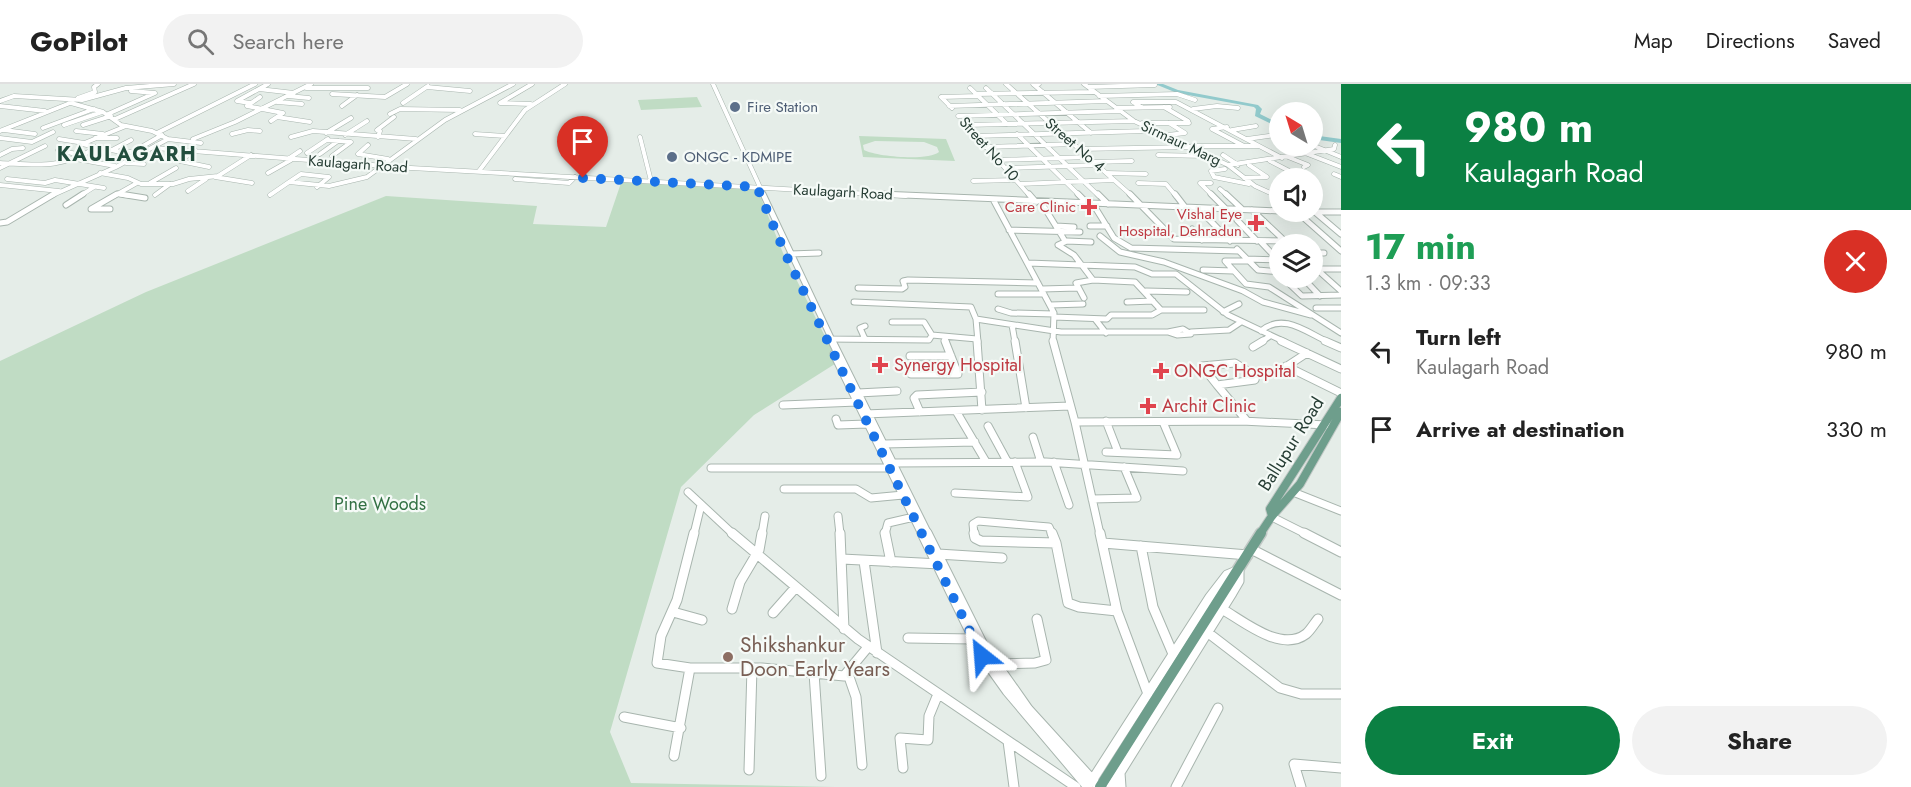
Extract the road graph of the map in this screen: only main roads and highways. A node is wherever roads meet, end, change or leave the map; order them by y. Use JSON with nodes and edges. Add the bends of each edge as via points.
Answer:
{"nodes":[{"id":1,"x":1341,"y":398,"type":"edge"},
{"id":2,"x":1338,"y":413,"type":"edge"},
{"id":3,"x":1273,"y":513,"type":"junction"},
{"id":4,"x":1092,"y":786,"type":"edge"}],
"edges":[{"from":1,"to":2,"type":"main road","name":"Ballupur Road"},
{"from":2,"to":3,"type":"main road","name":"Ballupur Road","via":[[1334,427],[1293,492]]},
{"from":2,"to":3,"type":"main road","name":"Ballupur Road","via":[[1323,423]]},
{"from":3,"to":4,"type":"main road","name":"Ballupur Road","via":[[1232,582]]}]}
